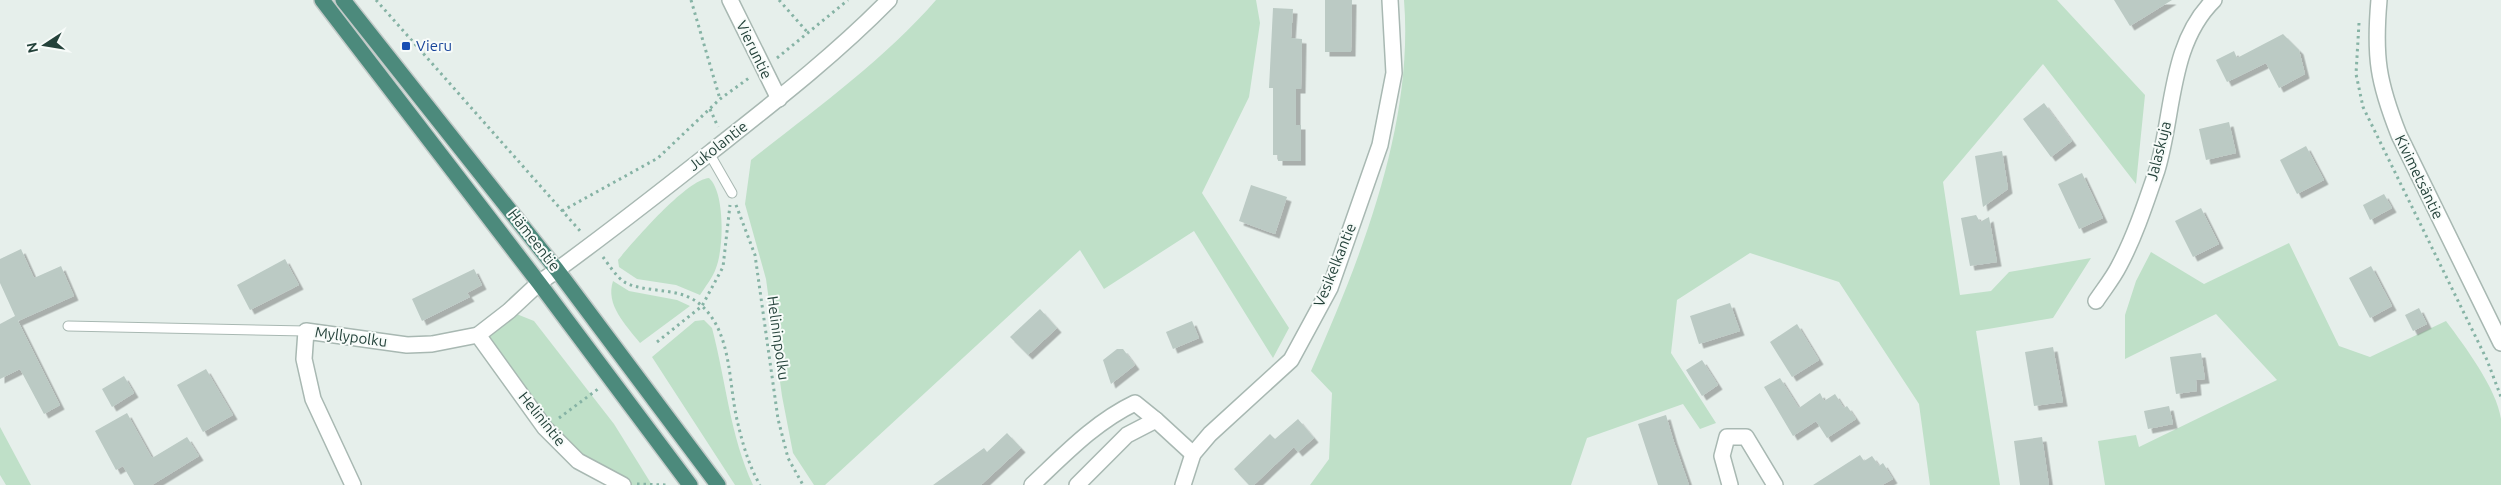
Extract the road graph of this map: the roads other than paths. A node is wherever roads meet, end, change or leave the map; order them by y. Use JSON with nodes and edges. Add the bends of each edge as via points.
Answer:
{"nodes":[{"id":1,"x":322,"y":0,"type":"edge"},
{"id":2,"x":343,"y":0,"type":"edge"},
{"id":3,"x":730,"y":0,"type":"edge"},
{"id":4,"x":889,"y":0,"type":"edge"},
{"id":5,"x":1390,"y":0,"type":"edge"},
{"id":6,"x":2214,"y":0,"type":"edge"},
{"id":7,"x":2379,"y":0,"type":"edge"},
{"id":8,"x":779,"y":100,"type":"junction"},
{"id":9,"x":710,"y":153,"type":"junction"},
{"id":10,"x":732,"y":193,"type":"road end"},
{"id":11,"x":557,"y":270,"type":"junction"},
{"id":12,"x":539,"y":283,"type":"junction"},
{"id":13,"x":2096,"y":301,"type":"dead end"},
{"id":14,"x":68,"y":326,"type":"dead end"},
{"id":15,"x":306,"y":331,"type":"junction"},
{"id":16,"x":478,"y":334,"type":"junction"},
{"id":17,"x":2501,"y":343,"type":"edge"},
{"id":18,"x":1156,"y":420,"type":"junction"},
{"id":19,"x":1193,"y":454,"type":"junction"},
{"id":20,"x":622,"y":484,"type":"edge"},
{"id":21,"x":353,"y":485,"type":"edge"},
{"id":22,"x":690,"y":485,"type":"edge"},
{"id":23,"x":718,"y":485,"type":"edge"},
{"id":24,"x":1032,"y":485,"type":"edge"},
{"id":25,"x":1077,"y":485,"type":"edge"},
{"id":26,"x":1183,"y":485,"type":"edge"},
{"id":27,"x":1730,"y":485,"type":"edge"},
{"id":28,"x":1775,"y":485,"type":"edge"}],
"edges":[{"from":1,"to":12,"type":"highway","name":"Hämeentie"},
{"from":2,"to":11,"type":"highway","name":"Hämeentie"},
{"from":3,"to":8,"type":"street","name":"Vieruntie"},
{"from":4,"to":8,"type":"street","name":"Jukolantie","via":[[848,42]]},
{"from":5,"to":19,"type":"street","name":"Vesikelkantie","via":[[1394,73],[1380,145],[1330,288],[1291,360],[1210,434]]},
{"from":6,"to":13,"type":"street","name":"Jalaskuja","via":[[2204,9],[2190,32],[2179,64],[2157,169],[2119,266]]},
{"from":7,"to":17,"type":"street","name":"Kivimetsäntie","via":[[2376,48],[2378,75],[2386,104]]},
{"from":8,"to":9,"type":"street","name":"Jukolantie"},
{"from":9,"to":10,"type":"lane"},
{"from":9,"to":11,"type":"street","name":"Jukolantie"},
{"from":11,"to":12,"type":"street","name":"Jukolantie"},
{"from":11,"to":23,"type":"highway","name":"Hämeentie"},
{"from":12,"to":16,"type":"street","name":"Myllypolku"},
{"from":12,"to":22,"type":"highway","name":"Hämeentie"},
{"from":14,"to":15,"type":"lane"},
{"from":15,"to":16,"type":"street","name":"Myllypolku","via":[[407,345],[432,344]]},
{"from":15,"to":21,"type":"street","name":"Myllypolku","via":[[304,359],[313,399]]},
{"from":16,"to":20,"type":"street","name":"Helinintie","via":[[545,428],[578,461]]},
{"from":18,"to":19,"type":"street"},
{"from":18,"to":24,"type":"street","via":[[1135,403],[1114,413]]},
{"from":18,"to":25,"type":"street","via":[[1127,435]]},
{"from":19,"to":26,"type":"street","name":"Vesikelkantie"},
{"from":27,"to":28,"type":"street","via":[[1722,456],[1727,437],[1746,436]]}]}
